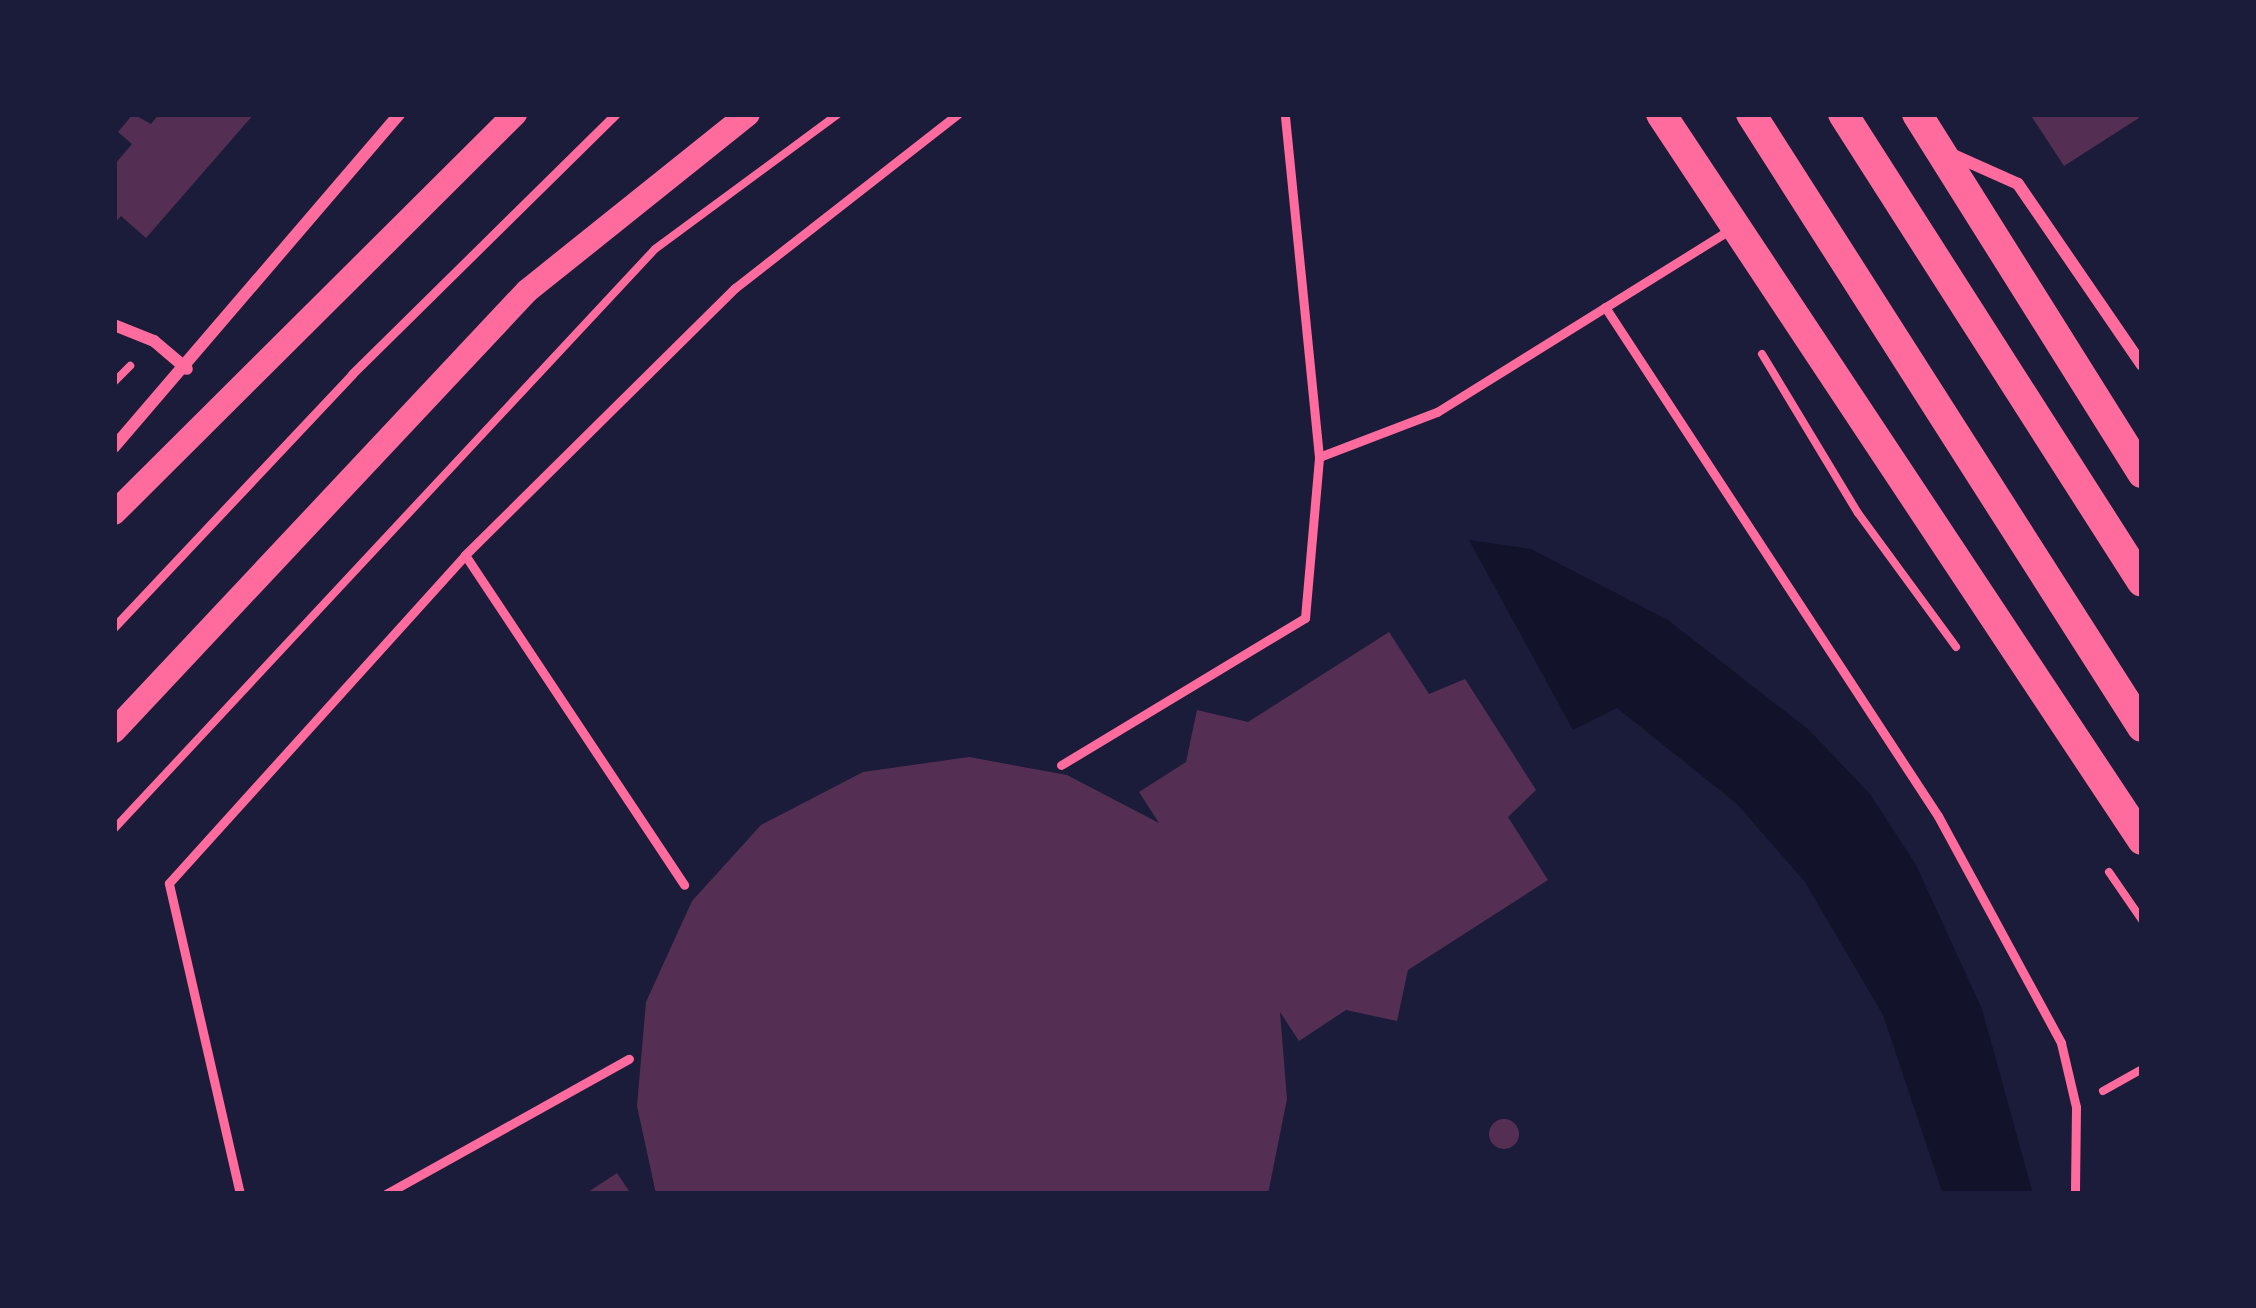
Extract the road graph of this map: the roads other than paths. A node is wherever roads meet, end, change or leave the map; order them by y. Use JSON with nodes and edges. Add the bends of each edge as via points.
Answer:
{"nodes":[{"id":1,"x":399,"y":114,"type":"edge"},
{"id":2,"x":514,"y":114,"type":"edge"},
{"id":3,"x":616,"y":114,"type":"edge"},
{"id":4,"x":748,"y":114,"type":"edge"},
{"id":5,"x":958,"y":114,"type":"edge"},
{"id":6,"x":1286,"y":114,"type":"edge"},
{"id":7,"x":1661,"y":114,"type":"edge"},
{"id":8,"x":1751,"y":114,"type":"edge"},
{"id":9,"x":1843,"y":114,"type":"edge"},
{"id":10,"x":1917,"y":114,"type":"edge"},
{"id":11,"x":1937,"y":148,"type":"junction"},
{"id":12,"x":1736,"y":226,"type":"junction"},
{"id":13,"x":1605,"y":307,"type":"junction"},
{"id":14,"x":114,"y":325,"type":"edge"},
{"id":15,"x":2142,"y":365,"type":"edge"},
{"id":16,"x":187,"y":369,"type":"junction"},
{"id":17,"x":114,"y":447,"type":"edge"},
{"id":18,"x":1319,"y":457,"type":"junction"},
{"id":19,"x":2142,"y":473,"type":"edge"},
{"id":20,"x":114,"y":514,"type":"edge"},
{"id":21,"x":464,"y":555,"type":"junction"},
{"id":22,"x":2142,"y":582,"type":"edge"},
{"id":23,"x":114,"y":627,"type":"edge"},
{"id":24,"x":2142,"y":727,"type":"edge"},
{"id":25,"x":114,"y":731,"type":"edge"},
{"id":26,"x":1061,"y":765,"type":"dead end"},
{"id":27,"x":2142,"y":840,"type":"edge"},
{"id":28,"x":683,"y":885,"type":"dead end"},
{"id":29,"x":629,"y":1058,"type":"dead end"},
{"id":30,"x":240,"y":1194,"type":"edge"},
{"id":31,"x":386,"y":1194,"type":"edge"},
{"id":32,"x":2074,"y":1194,"type":"edge"}],
"edges":[{"from":1,"to":16,"type":"street"},
{"from":2,"to":20,"type":"main road"},
{"from":3,"to":23,"type":"lane","via":[[352,374]]},
{"from":4,"to":25,"type":"main road","via":[[527,291]]},
{"from":5,"to":21,"type":"lane","via":[[735,288]]},
{"from":6,"to":18,"type":"lane"},
{"from":7,"to":12,"type":"main road"},
{"from":8,"to":24,"type":"main road"},
{"from":9,"to":22,"type":"main road"},
{"from":10,"to":11,"type":"main road"},
{"from":11,"to":15,"type":"street","via":[[2018,184]]},
{"from":11,"to":19,"type":"main road"},
{"from":12,"to":13,"type":"lane"},
{"from":12,"to":27,"type":"main road"},
{"from":13,"to":18,"type":"lane","via":[[1437,412]]},
{"from":13,"to":32,"type":"lane","via":[[1938,816],[2061,1043],[2076,1107]]},
{"from":14,"to":16,"type":"street","via":[[154,341]]},
{"from":16,"to":17,"type":"street"},
{"from":18,"to":26,"type":"lane","via":[[1305,618]]},
{"from":21,"to":28,"type":"lane"},
{"from":21,"to":30,"type":"lane","via":[[169,883]]},
{"from":29,"to":31,"type":"lane"}]}
